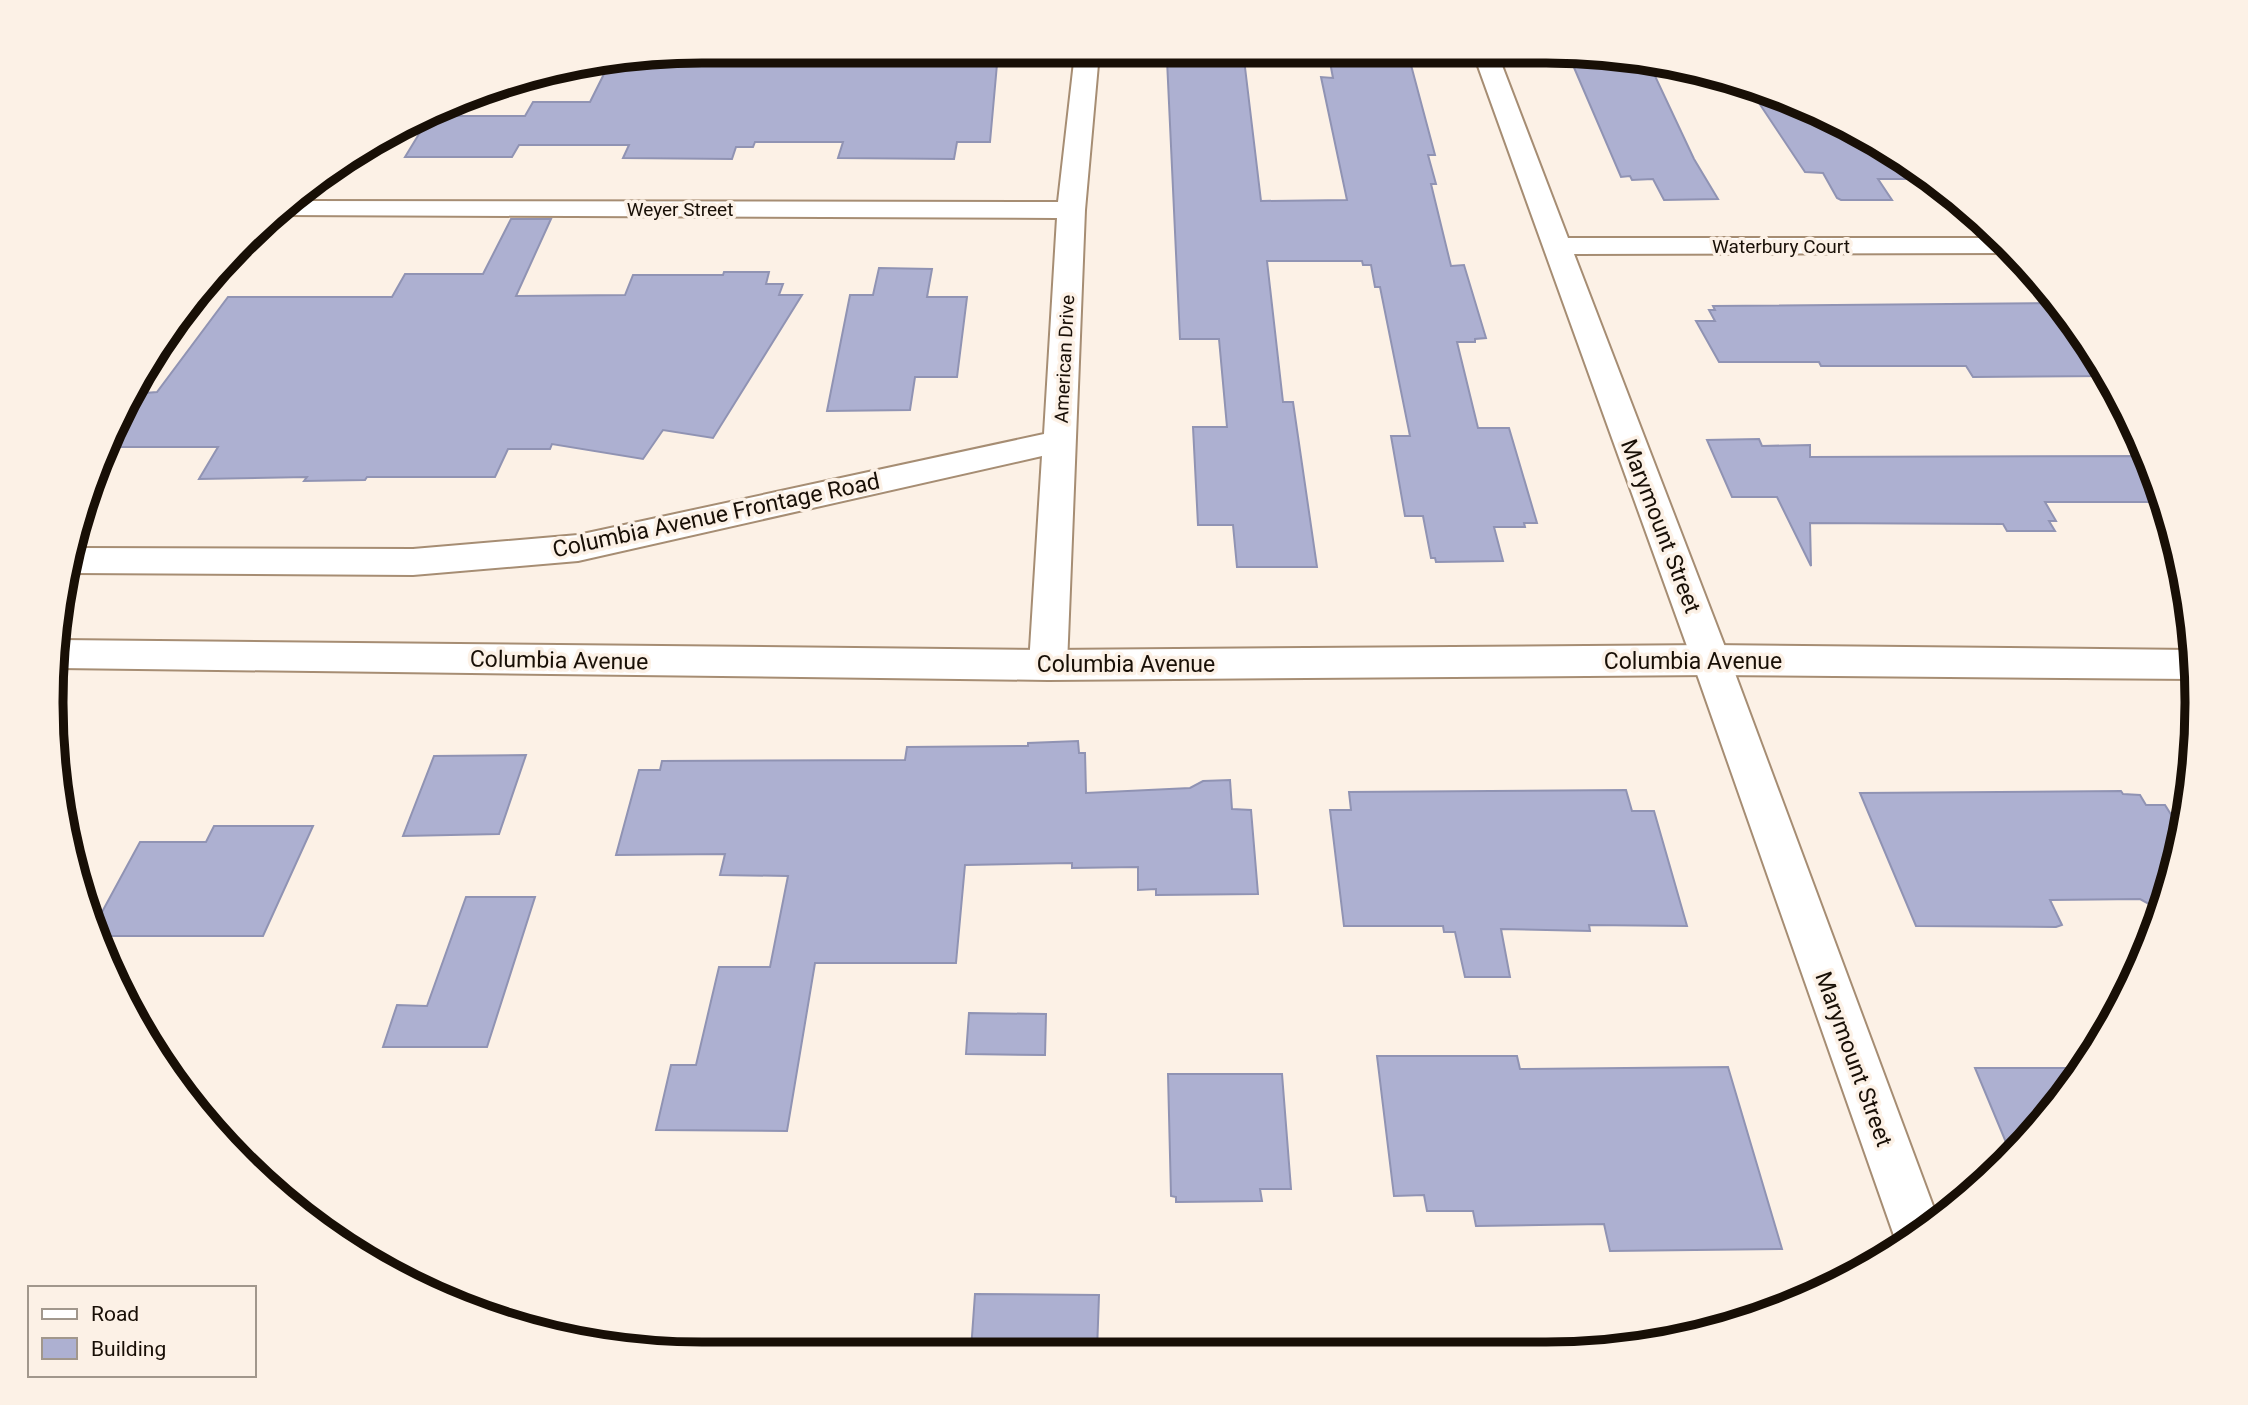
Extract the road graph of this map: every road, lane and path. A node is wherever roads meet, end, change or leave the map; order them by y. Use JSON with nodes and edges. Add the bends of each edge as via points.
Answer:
{"nodes":[{"id":1,"x":1086,"y":63,"type":"edge"},
{"id":2,"x":1489,"y":63,"type":"edge"},
{"id":3,"x":296,"y":209,"type":"edge"},
{"id":4,"x":1071,"y":210,"type":"junction"},
{"id":5,"x":1555,"y":246,"type":"junction"},
{"id":6,"x":1994,"y":246,"type":"edge"},
{"id":7,"x":1059,"y":441,"type":"junction"},
{"id":8,"x":79,"y":561,"type":"edge"},
{"id":9,"x":65,"y":654,"type":"edge"},
{"id":10,"x":1711,"y":660,"type":"junction"},
{"id":11,"x":1048,"y":665,"type":"junction"},
{"id":12,"x":2184,"y":665,"type":"edge"},
{"id":13,"x":1914,"y":1225,"type":"edge"}],
"edges":[{"from":1,"to":4,"type":"street","name":"American Drive"},
{"from":2,"to":5,"type":"street","name":"Marymount Street"},
{"from":3,"to":4,"type":"street","name":"Weyer Street"},
{"from":4,"to":7,"type":"street","name":"American Drive"},
{"from":5,"to":6,"type":"street","name":"Waterbury Court"},
{"from":5,"to":10,"type":"street","name":"Marymount Street"},
{"from":7,"to":8,"type":"street","name":"Columbia Avenue Frontage Road","via":[[578,548],[413,562]]},
{"from":7,"to":11,"type":"street","name":"American Drive"},
{"from":9,"to":11,"type":"street","name":"Columbia Avenue"},
{"from":10,"to":11,"type":"street","name":"Columbia Avenue"},
{"from":10,"to":12,"type":"street","name":"Columbia Avenue"},
{"from":10,"to":13,"type":"street","name":"Marymount Street"}]}
